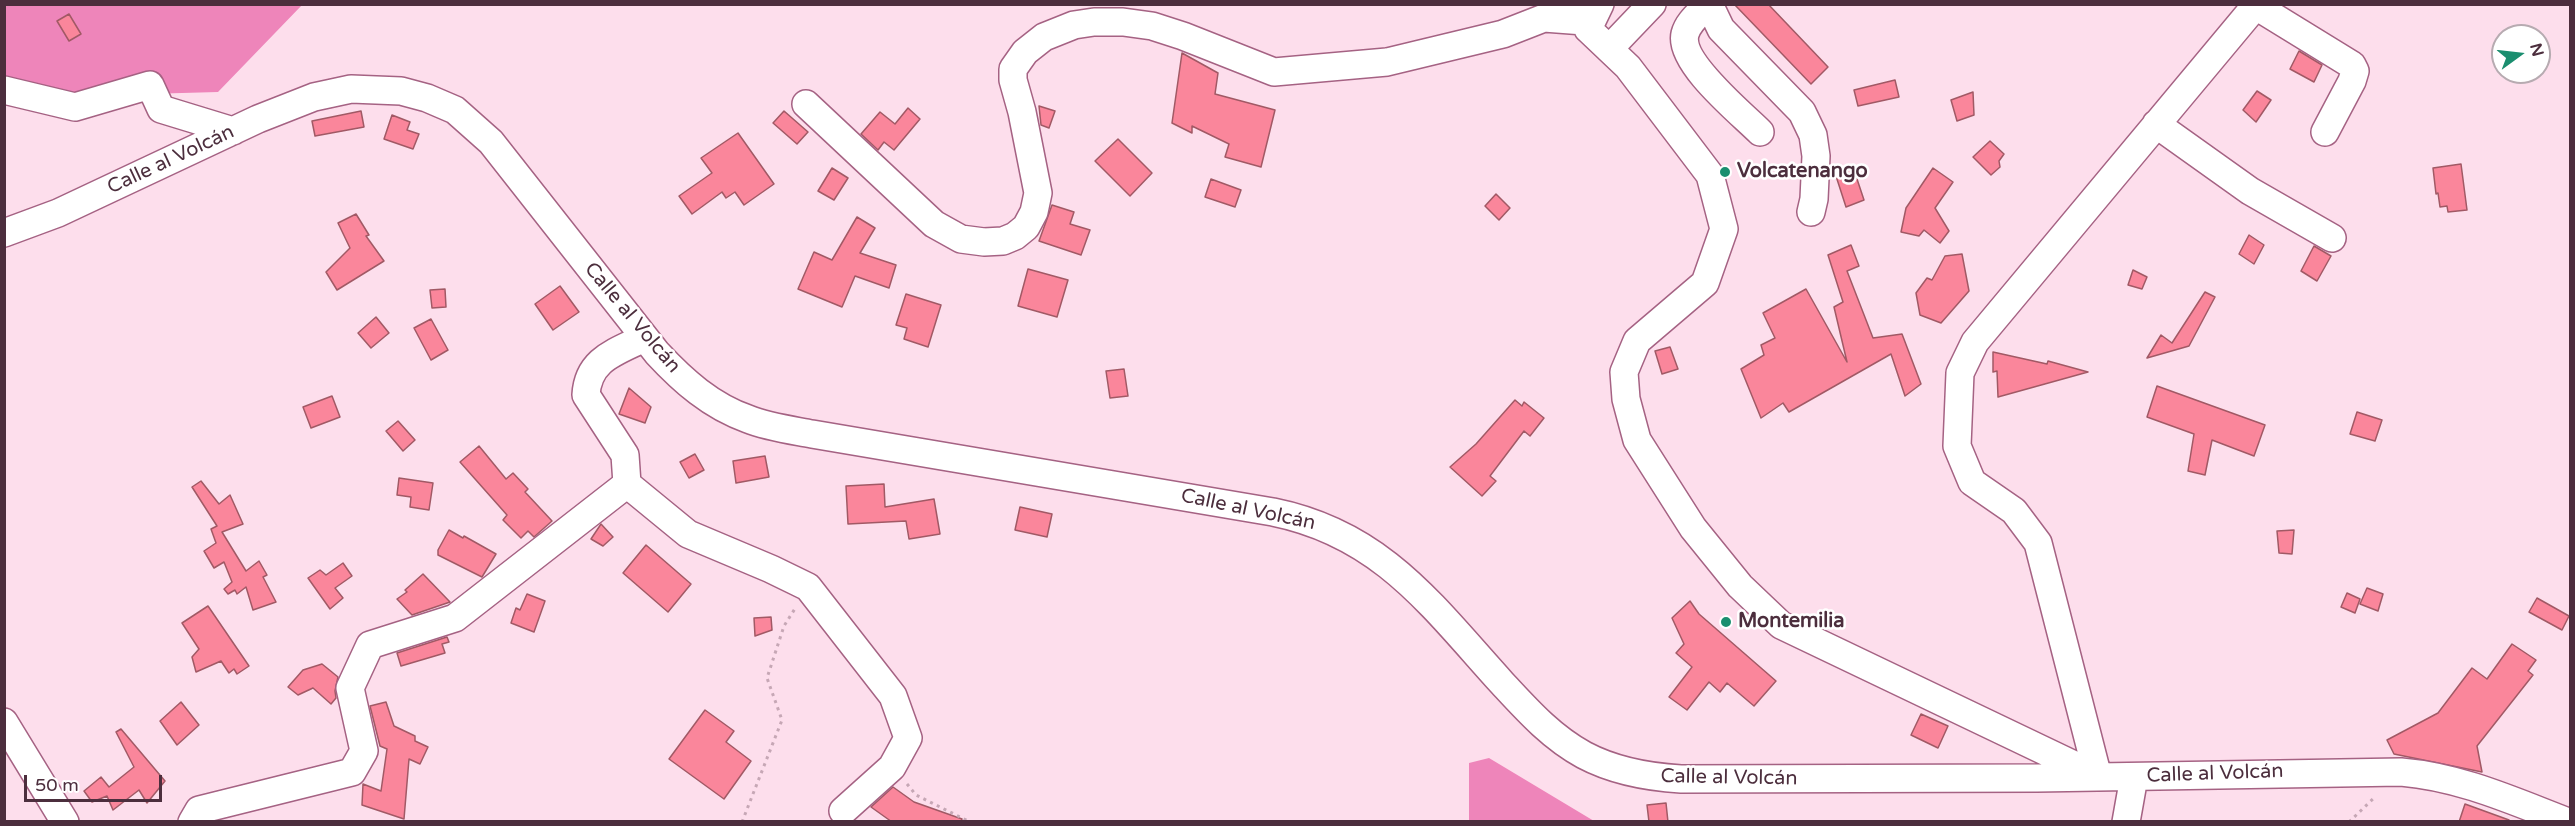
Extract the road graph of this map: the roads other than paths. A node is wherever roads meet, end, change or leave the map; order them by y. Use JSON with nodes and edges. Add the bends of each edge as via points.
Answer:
{"nodes":[{"id":1,"x":1652,"y":4,"type":"edge"},
{"id":2,"x":1708,"y":4,"type":"edge"},
{"id":3,"x":2256,"y":5,"type":"edge"},
{"id":4,"x":1587,"y":15,"type":"edge"},
{"id":5,"x":1609,"y":49,"type":"junction"},
{"id":6,"x":4,"y":90,"type":"edge"},
{"id":7,"x":806,"y":104,"type":"dead end"},
{"id":8,"x":2156,"y":124,"type":"junction"},
{"id":9,"x":232,"y":132,"type":"junction"},
{"id":10,"x":1760,"y":132,"type":"dead end"},
{"id":11,"x":2325,"y":132,"type":"dead end"},
{"id":12,"x":1811,"y":212,"type":"dead end"},
{"id":13,"x":4,"y":233,"type":"edge"},
{"id":14,"x":2332,"y":238,"type":"dead end"},
{"id":15,"x":644,"y":338,"type":"junction"},
{"id":16,"x":627,"y":484,"type":"junction"},
{"id":17,"x":4,"y":722,"type":"edge"},
{"id":18,"x":2098,"y":777,"type":"junction"},
{"id":19,"x":2134,"y":777,"type":"junction"},
{"id":20,"x":843,"y":811,"type":"dead end"},
{"id":21,"x":2555,"y":819,"type":"edge"},
{"id":22,"x":65,"y":822,"type":"edge"},
{"id":23,"x":192,"y":822,"type":"edge"},
{"id":24,"x":2126,"y":822,"type":"edge"}],
"edges":[{"from":1,"to":5,"type":"street"},
{"from":2,"to":10,"type":"street","via":[[1688,25],[1684,36],[1687,52],[1700,73]]},
{"from":2,"to":12,"type":"street","via":[[1720,29],[1802,112],[1813,135],[1816,156]]},
{"from":3,"to":8,"type":"street"},
{"from":3,"to":11,"type":"street","via":[[2352,65],[2352,81]]},
{"from":4,"to":5,"type":"street"},
{"from":4,"to":7,"type":"street","via":[[1545,18],[1503,34],[1387,62],[1274,72],[1152,26],[1103,22],[1074,25],[1044,38],[1025,52],[1013,69],[1038,194],[1026,227],[1003,241],[961,239],[934,224]]},
{"from":5,"to":18,"type":"street","via":[[1628,67],[1710,175],[1724,229],[1705,283],[1636,340],[1624,372],[1626,399],[1637,440],[1693,528],[1740,586],[1780,626]]},
{"from":6,"to":9,"type":"street","via":[[75,108],[150,85],[161,109]]},
{"from":8,"to":14,"type":"street","via":[[2250,191]]},
{"from":8,"to":18,"type":"street","via":[[1975,342],[1960,373],[1957,446],[1972,482],[2014,511],[2037,543]]},
{"from":9,"to":13,"type":"street","name":"Calle al Volcán","via":[[58,213]]},
{"from":9,"to":15,"type":"street","name":"Calle al Volcán","via":[[314,97],[351,88],[401,91],[455,111],[491,142]]},
{"from":15,"to":16,"type":"street","via":[[600,361],[587,384],[586,395],[625,455]]},
{"from":15,"to":18,"type":"street","name":"Calle al Volcán","via":[[694,389],[749,420],[1274,512],[1335,531],[1374,553],[1418,590],[1544,727],[1610,767],[1681,780]]},
{"from":16,"to":20,"type":"street","via":[[688,534],[807,587],[893,696],[908,738],[892,767]]},
{"from":16,"to":23,"type":"street","via":[[455,618],[370,645],[350,688],[364,751],[352,772],[199,810]]},
{"from":17,"to":22,"type":"street"},
{"from":18,"to":19,"type":"street","name":"Calle al Volcán"},
{"from":19,"to":21,"type":"street","name":"Calle al Volcán","via":[[2269,772],[2419,773],[2516,800]]},
{"from":19,"to":24,"type":"street"}]}
